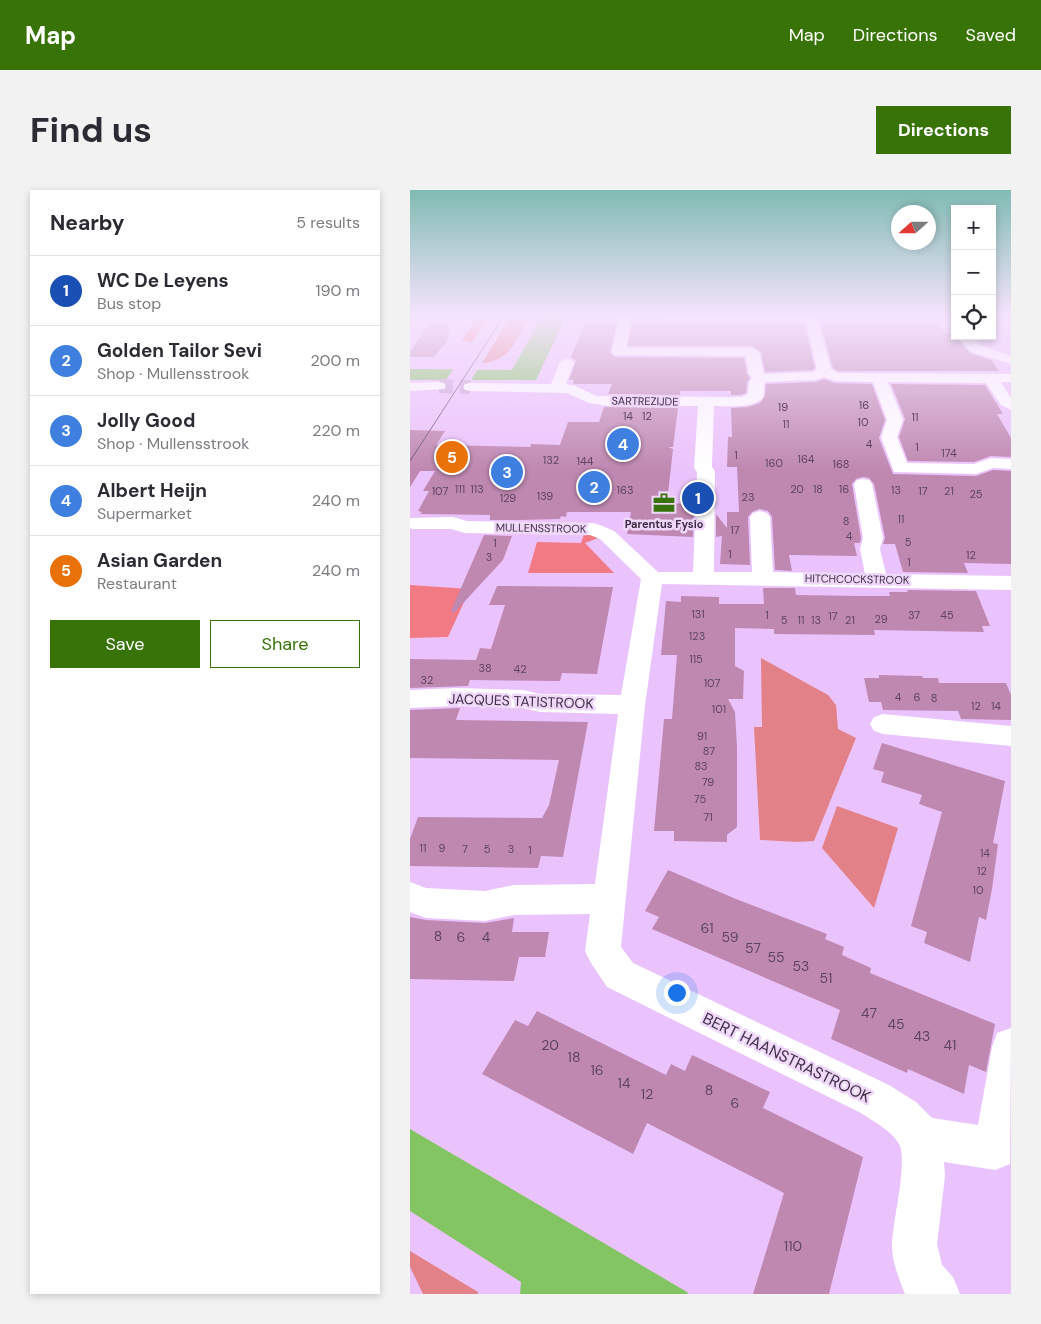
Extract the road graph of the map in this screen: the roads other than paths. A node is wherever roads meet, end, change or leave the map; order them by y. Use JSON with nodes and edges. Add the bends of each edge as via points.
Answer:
{"nodes":[{"id":1,"x":565,"y":368,"type":"edge"},
{"id":2,"x":755,"y":368,"type":"edge"},
{"id":3,"x":823,"y":368,"type":"edge"},
{"id":4,"x":824,"y":371,"type":"junction"},
{"id":5,"x":761,"y":378,"type":"junction"},
{"id":6,"x":879,"y":378,"type":"junction"},
{"id":7,"x":1011,"y":378,"type":"edge"},
{"id":8,"x":991,"y":379,"type":"junction"},
{"id":9,"x":439,"y":386,"type":"tunnel mouth"},
{"id":10,"x":410,"y":387,"type":"edge"},
{"id":11,"x":470,"y":387,"type":"tunnel mouth"},
{"id":12,"x":557,"y":388,"type":"junction"},
{"id":13,"x":706,"y":402,"type":"junction"},
{"id":14,"x":1011,"y":405,"type":"edge"},
{"id":15,"x":1011,"y":464,"type":"edge"},
{"id":16,"x":863,"y":484,"type":"dead end"},
{"id":17,"x":760,"y":517,"type":"dead end"},
{"id":18,"x":412,"y":523,"type":"dead end"},
{"id":19,"x":652,"y":578,"type":"junction"},
{"id":20,"x":703,"y":578,"type":"junction"},
{"id":21,"x":763,"y":578,"type":"junction"},
{"id":22,"x":877,"y":580,"type":"junction"},
{"id":23,"x":1011,"y":583,"type":"edge"},
{"id":24,"x":410,"y":699,"type":"edge"},
{"id":25,"x":632,"y":705,"type":"junction"},
{"id":26,"x":883,"y":724,"type":"dead end"},
{"id":27,"x":1009,"y":742,"type":"edge"},
{"id":28,"x":410,"y":897,"type":"edge"},
{"id":29,"x":610,"y":899,"type":"junction"},
{"id":30,"x":1011,"y":1047,"type":"edge"},
{"id":31,"x":921,"y":1137,"type":"junction"},
{"id":32,"x":923,"y":1288,"type":"edge"}],
"edges":[{"from":1,"to":12,"type":"street"},
{"from":2,"to":5,"type":"street"},
{"from":3,"to":4,"type":"street"},
{"from":4,"to":5,"type":"street","via":[[816,376]]},
{"from":4,"to":6,"type":"street","via":[[835,377]]},
{"from":5,"to":13,"type":"street","name":"SARTREZIJDE","via":[[756,382],[753,399]]},
{"from":6,"to":8,"type":"street"},
{"from":6,"to":15,"type":"street","via":[[895,420],[889,437],[900,468],[976,468],[991,463]]},
{"from":7,"to":8,"type":"street"},
{"from":8,"to":14,"type":"street"},
{"from":9,"to":10,"type":"street"},
{"from":11,"to":12,"type":"street","name":"SARTREZIJDE"},
{"from":12,"to":13,"type":"street","name":"SARTREZIJDE","via":[[570,389],[594,400]]},
{"from":13,"to":20,"type":"street"},
{"from":16,"to":22,"type":"street"},
{"from":17,"to":21,"type":"street"},
{"from":18,"to":19,"type":"street","name":"MULLENSSTROOK","via":[[593,529],[607,535]]},
{"from":19,"to":20,"type":"street","name":"HITCHCOCKSTROOK"},
{"from":19,"to":25,"type":"street","name":"BERT HAANSTRASTROOK"},
{"from":20,"to":21,"type":"street","name":"HITCHCOCKSTROOK"},
{"from":21,"to":22,"type":"street","name":"HITCHCOCKSTROOK"},
{"from":22,"to":23,"type":"street","name":"HITCHCOCKSTROOK"},
{"from":24,"to":25,"type":"street","name":"JACQUES TATISTROOK","via":[[456,697],[523,699],[540,704]]},
{"from":25,"to":29,"type":"street","name":"BERT HAANSTRASTROOK"},
{"from":26,"to":27,"type":"street"},
{"from":28,"to":29,"type":"street","via":[[426,903],[485,906],[514,900]]},
{"from":29,"to":31,"type":"street","name":"BERT HAANSTRASTROOK","via":[[603,951],[620,975],[875,1099],[902,1116]]},
{"from":30,"to":31,"type":"street","via":[[995,1149]]},
{"from":31,"to":32,"type":"street","via":[[923,1176],[914,1244]]}]}
